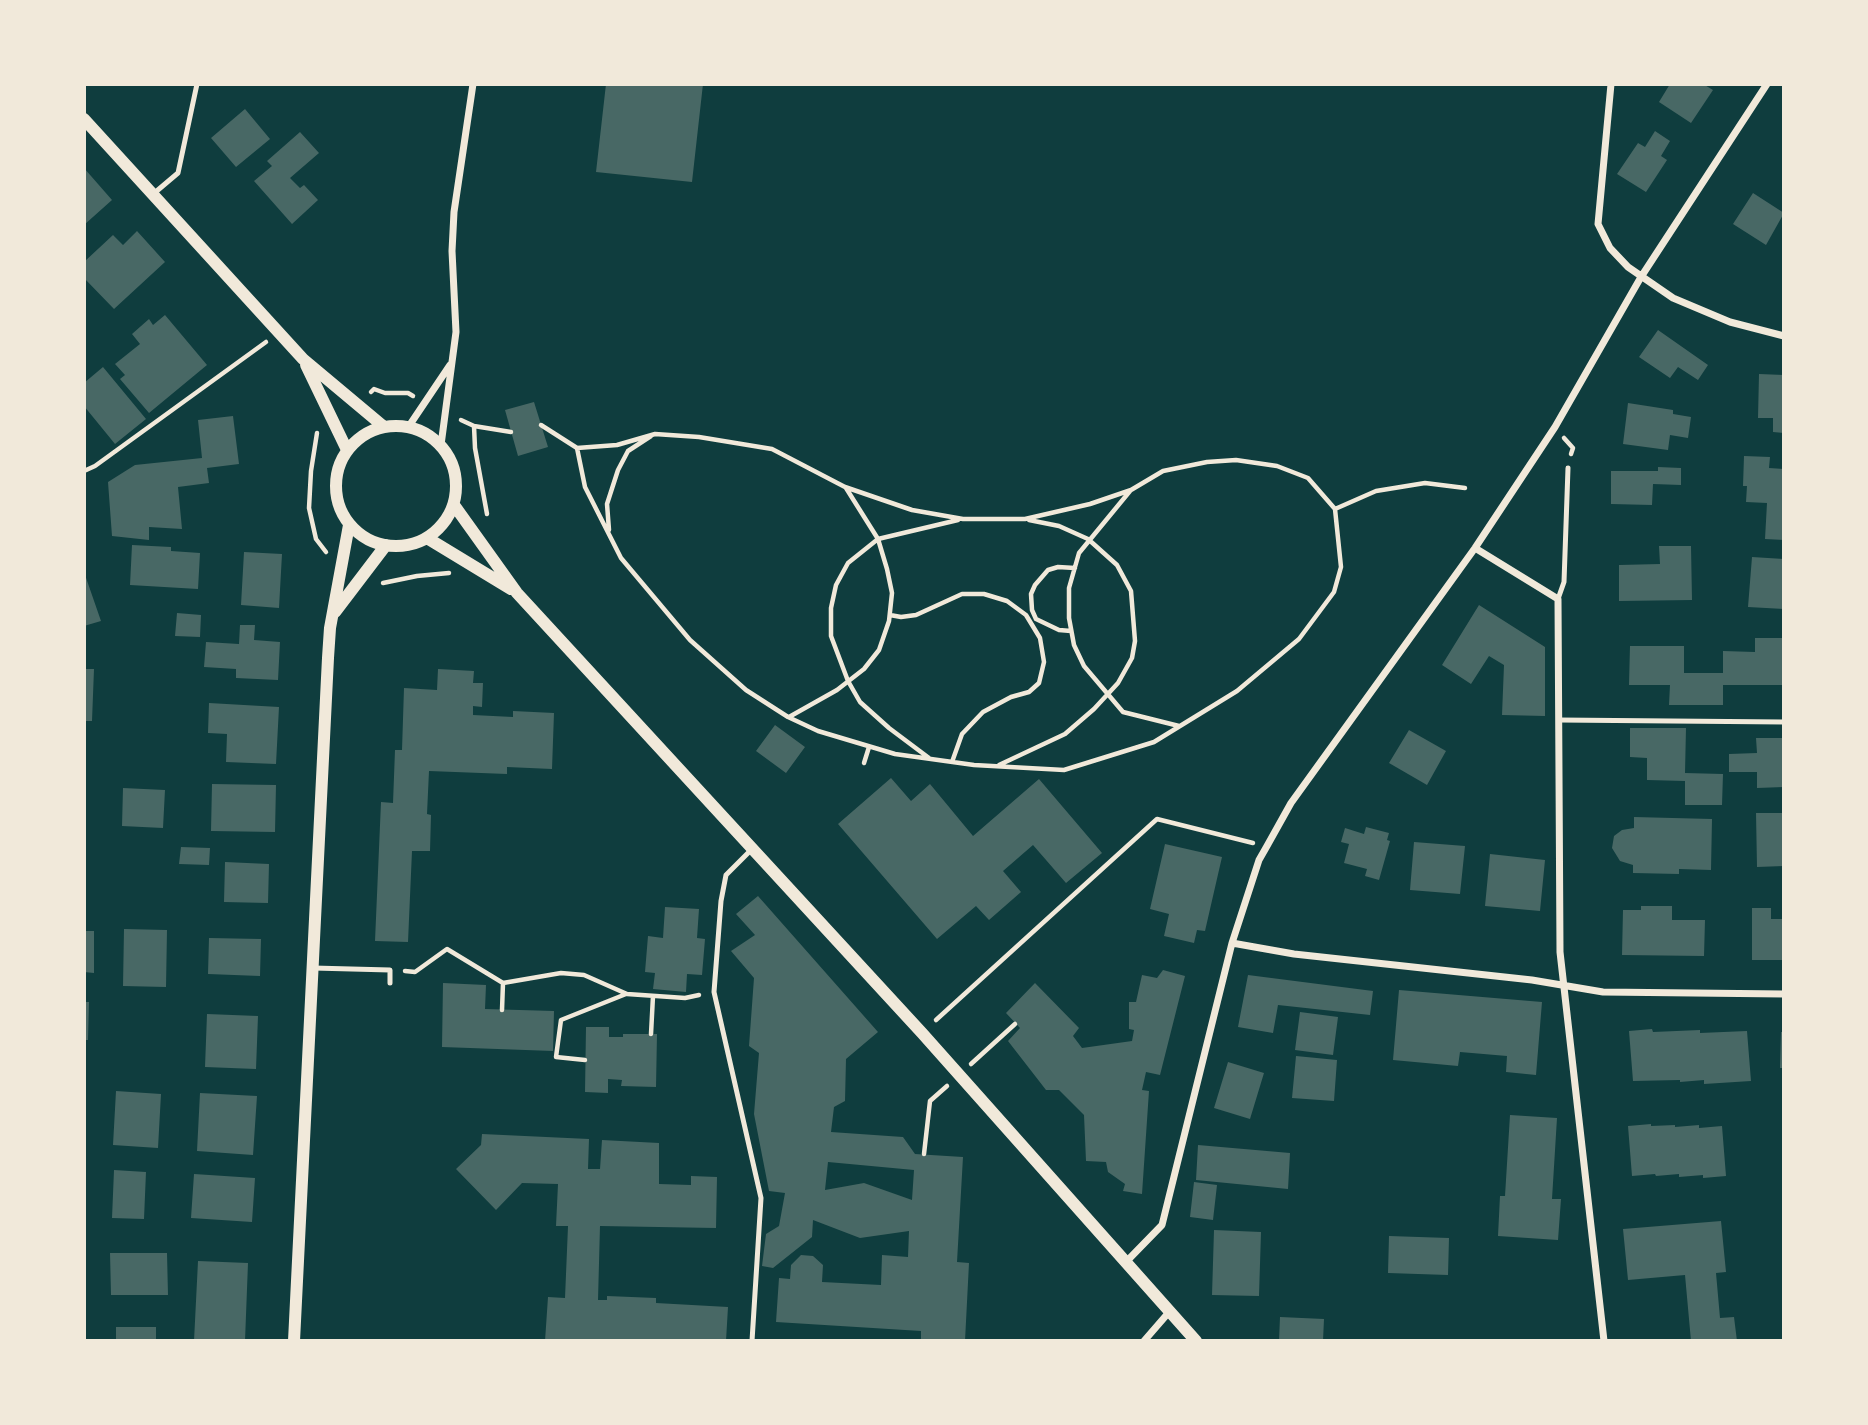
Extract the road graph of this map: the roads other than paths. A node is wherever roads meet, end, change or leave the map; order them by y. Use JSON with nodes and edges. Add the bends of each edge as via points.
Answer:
{"nodes":[{"id":1,"x":197,"y":84,"type":"edge"},
{"id":2,"x":473,"y":84,"type":"edge"},
{"id":3,"x":1611,"y":84,"type":"edge"},
{"id":4,"x":1767,"y":84,"type":"edge"},
{"id":5,"x":84,"y":119,"type":"edge"},
{"id":6,"x":152,"y":195,"type":"junction"},
{"id":7,"x":1641,"y":276,"type":"junction"},
{"id":8,"x":1784,"y":336,"type":"edge"},
{"id":9,"x":303,"y":359,"type":"junction"},
{"id":10,"x":452,"y":361,"type":"junction"},
{"id":11,"x":383,"y":426,"type":"junction"},
{"id":12,"x":409,"y":426,"type":"junction"},
{"id":13,"x":441,"y":445,"type":"junction"},
{"id":14,"x":347,"y":450,"type":"junction"},
{"id":15,"x":1568,"y":468,"type":"road end"},
{"id":16,"x":454,"y":505,"type":"junction"},
{"id":17,"x":349,"y":526,"type":"junction"},
{"id":18,"x":427,"y":538,"type":"junction"},
{"id":19,"x":386,"y":545,"type":"junction"},
{"id":20,"x":1475,"y":548,"type":"junction"},
{"id":21,"x":517,"y":593,"type":"junction"},
{"id":22,"x":1558,"y":599,"type":"junction"},
{"id":23,"x":334,"y":612,"type":"junction"},
{"id":24,"x":1559,"y":720,"type":"junction"},
{"id":25,"x":1784,"y":722,"type":"edge"},
{"id":26,"x":754,"y":847,"type":"junction"},
{"id":27,"x":1232,"y":943,"type":"junction"},
{"id":28,"x":313,"y":968,"type":"junction"},
{"id":29,"x":390,"y":983,"type":"dead end"},
{"id":30,"x":1563,"y":986,"type":"junction"},
{"id":31,"x":1784,"y":994,"type":"edge"},
{"id":32,"x":1126,"y":1262,"type":"junction"},
{"id":33,"x":1170,"y":1311,"type":"junction"},
{"id":34,"x":294,"y":1341,"type":"edge"},
{"id":35,"x":752,"y":1341,"type":"edge"},
{"id":36,"x":1144,"y":1341,"type":"edge"},
{"id":37,"x":1196,"y":1341,"type":"edge"},
{"id":38,"x":1604,"y":1341,"type":"edge"}],
"edges":[{"from":1,"to":6,"type":"lane","via":[[178,173]]},
{"from":2,"to":10,"type":"street","via":[[454,212],[456,332]]},
{"from":3,"to":7,"type":"street","via":[[1598,224],[1610,248]]},
{"from":4,"to":7,"type":"street"},
{"from":5,"to":6,"type":"street"},
{"from":6,"to":9,"type":"street"},
{"from":7,"to":8,"type":"street","via":[[1673,298],[1730,322]]},
{"from":7,"to":20,"type":"street","via":[[1555,427]]},
{"from":9,"to":11,"type":"street"},
{"from":9,"to":14,"type":"street"},
{"from":10,"to":12,"type":"street"},
{"from":10,"to":13,"type":"street"},
{"from":11,"to":12,"type":"street"},
{"from":11,"to":14,"type":"street"},
{"from":12,"to":13,"type":"street"},
{"from":13,"to":16,"type":"street","via":[[456,480]]},
{"from":14,"to":17,"type":"street","via":[[335,484]]},
{"from":15,"to":22,"type":"lane","via":[[1564,582]]},
{"from":16,"to":18,"type":"street"},
{"from":16,"to":21,"type":"street"},
{"from":17,"to":19,"type":"street","via":[[370,541]]},
{"from":17,"to":23,"type":"street"},
{"from":18,"to":19,"type":"street"},
{"from":18,"to":21,"type":"street"},
{"from":19,"to":23,"type":"street"},
{"from":20,"to":22,"type":"street"},
{"from":20,"to":27,"type":"street","via":[[1291,803],[1259,860]]},
{"from":21,"to":26,"type":"street"},
{"from":22,"to":24,"type":"street"},
{"from":23,"to":28,"type":"street"},
{"from":24,"to":25,"type":"lane"},
{"from":24,"to":30,"type":"street"},
{"from":26,"to":32,"type":"street"},
{"from":26,"to":35,"type":"lane","via":[[726,875],[714,992],[761,1198]]},
{"from":27,"to":30,"type":"street"},
{"from":27,"to":32,"type":"street","via":[[1162,1225]]},
{"from":28,"to":29,"type":"lane","via":[[390,970]]},
{"from":28,"to":34,"type":"street"},
{"from":30,"to":31,"type":"street","via":[[1602,992]]},
{"from":30,"to":38,"type":"street"},
{"from":32,"to":33,"type":"street"},
{"from":33,"to":36,"type":"street"},
{"from":33,"to":37,"type":"street"}]}
